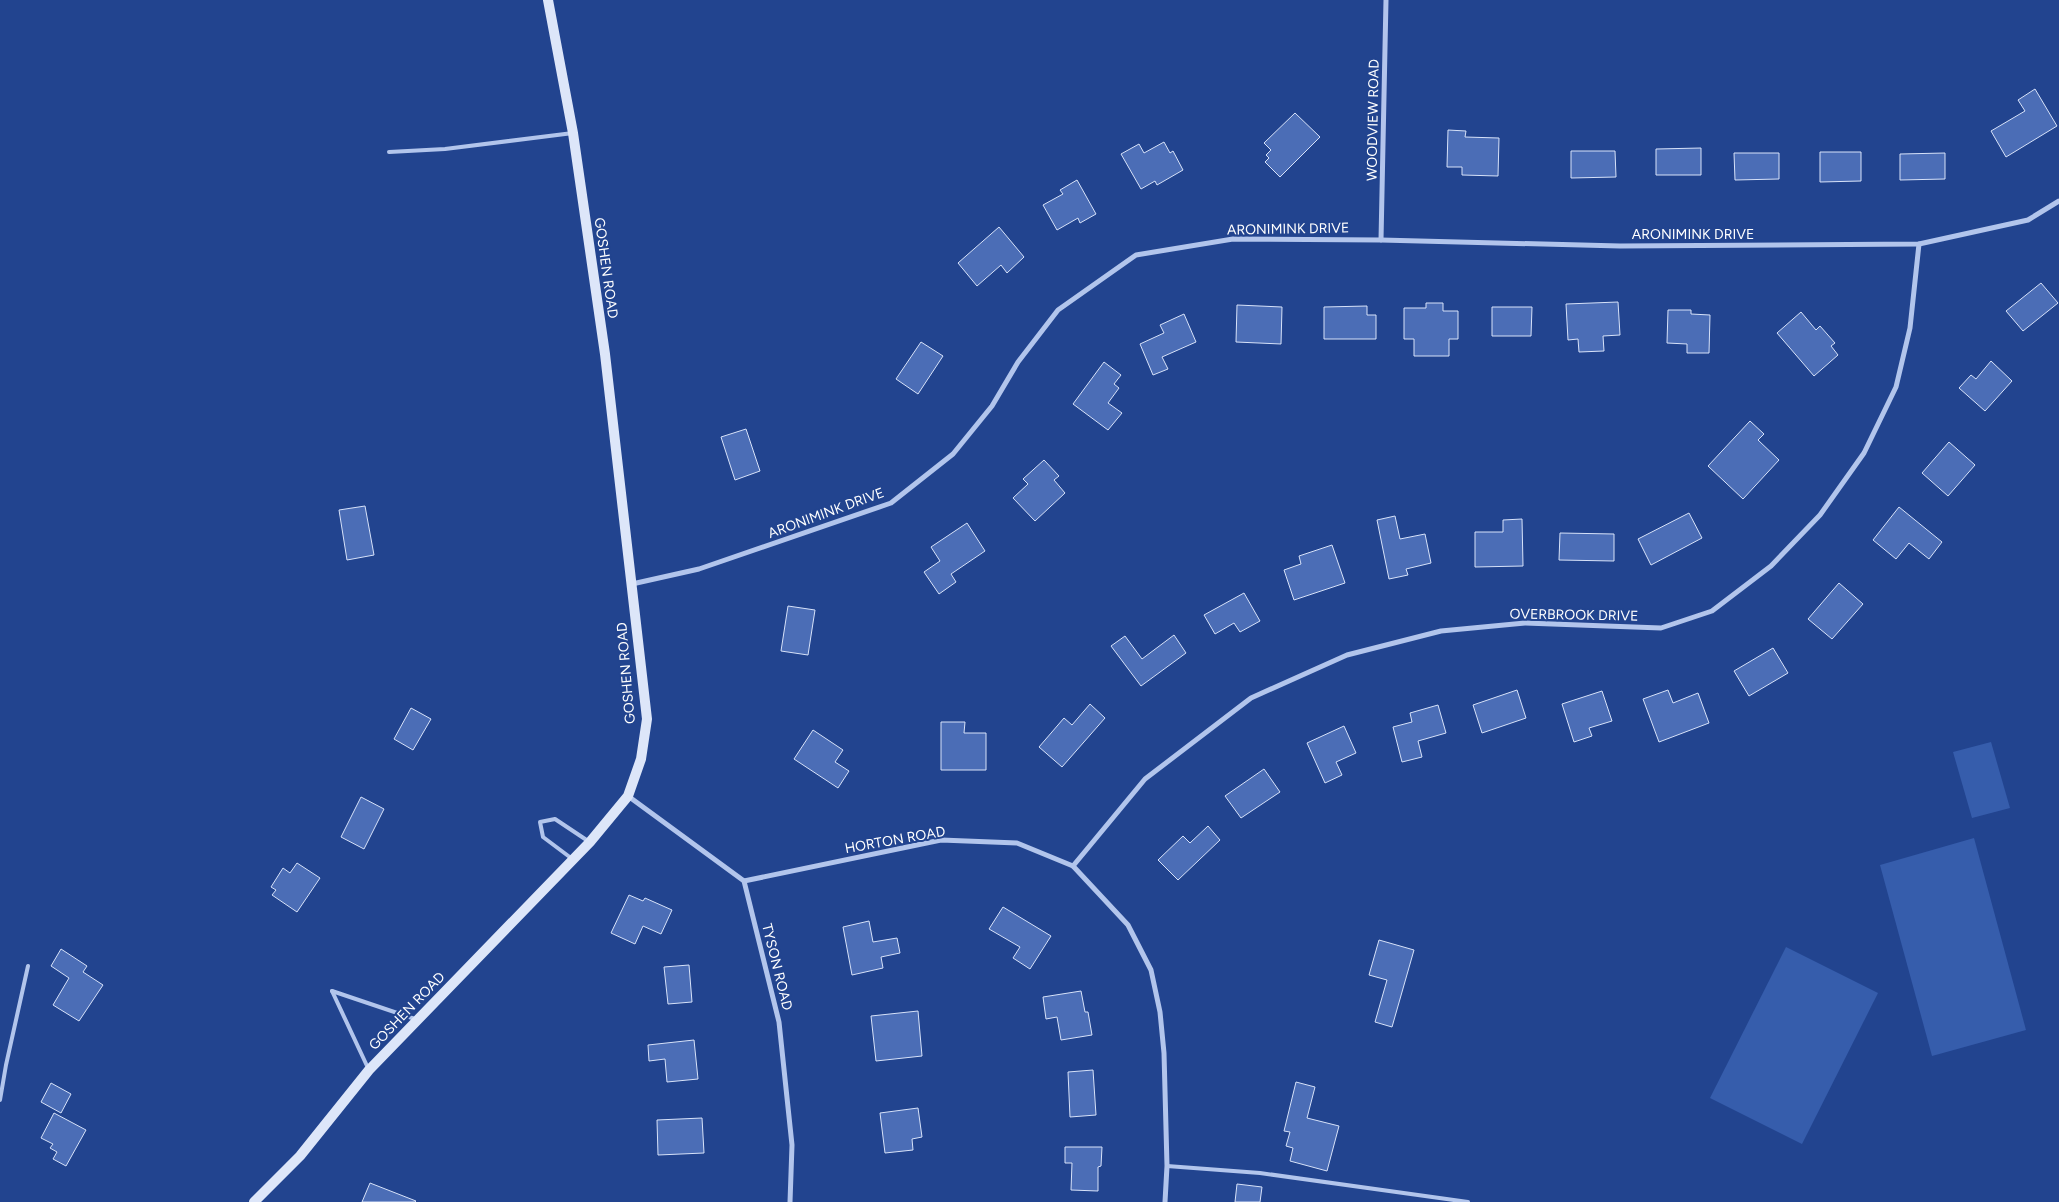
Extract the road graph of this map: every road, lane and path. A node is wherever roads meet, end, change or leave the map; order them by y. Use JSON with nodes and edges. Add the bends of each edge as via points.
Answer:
{"nodes":[{"id":1,"x":548,"y":0,"type":"edge"},
{"id":2,"x":1386,"y":0,"type":"edge"},
{"id":3,"x":573,"y":133,"type":"junction"},
{"id":4,"x":389,"y":152,"type":"dead end"},
{"id":5,"x":2059,"y":201,"type":"edge"},
{"id":6,"x":1381,"y":240,"type":"junction"},
{"id":7,"x":1919,"y":244,"type":"junction"},
{"id":8,"x":631,"y":584,"type":"junction"},
{"id":9,"x":628,"y":796,"type":"junction"},
{"id":10,"x":590,"y":842,"type":"junction"},
{"id":11,"x":573,"y":860,"type":"junction"},
{"id":12,"x":1074,"y":866,"type":"junction"},
{"id":13,"x":744,"y":881,"type":"junction"},
{"id":14,"x":28,"y":966,"type":"dead end"},
{"id":15,"x":418,"y":1020,"type":"junction"},
{"id":16,"x":369,"y":1070,"type":"junction"},
{"id":17,"x":0,"y":1100,"type":"edge"},
{"id":18,"x":1167,"y":1166,"type":"junction"},
{"id":19,"x":254,"y":1202,"type":"edge"},
{"id":20,"x":790,"y":1202,"type":"edge"},
{"id":21,"x":1165,"y":1202,"type":"edge"},
{"id":22,"x":1468,"y":1202,"type":"edge"}],
"edges":[{"from":1,"to":3,"type":"street","name":"GOSHEN ROAD"},
{"from":2,"to":6,"type":"street","name":"WOODVIEW ROAD"},
{"from":3,"to":4,"type":"lane","via":[[445,149]]},
{"from":3,"to":8,"type":"street","name":"GOSHEN ROAD","via":[[605,354]]},
{"from":5,"to":7,"type":"street","name":"ARONIMINK DRIVE","via":[[2028,220]]},
{"from":6,"to":7,"type":"street","name":"ARONIMINK DRIVE","via":[[1620,246]]},
{"from":6,"to":8,"type":"street","name":"ARONIMINK DRIVE","via":[[1233,239],[1136,255],[1058,310],[1018,362],[992,406],[953,454],[891,503],[699,570]]},
{"from":7,"to":12,"type":"street","name":"OVERBROOK DRIVE","via":[[1910,328],[1896,387],[1864,453],[1820,515],[1771,566],[1712,611],[1661,628],[1525,623],[1441,631],[1347,654],[1251,698],[1152,773]]},
{"from":8,"to":9,"type":"street","name":"GOSHEN ROAD","via":[[647,719],[641,758]]},
{"from":9,"to":10,"type":"street","name":"GOSHEN ROAD"},
{"from":9,"to":13,"type":"street"},
{"from":10,"to":11,"type":"street","name":"GOSHEN ROAD"},
{"from":10,"to":11,"type":"lane","via":[[555,820],[540,822],[543,837]]},
{"from":11,"to":15,"type":"street","name":"GOSHEN ROAD"},
{"from":12,"to":13,"type":"street","name":"HORTON ROAD","via":[[1017,843],[941,840]]},
{"from":12,"to":18,"type":"street","name":"HORTON ROAD","via":[[1128,925],[1151,970],[1164,1053]]},
{"from":13,"to":20,"type":"street","name":"TYSON ROAD","via":[[779,1022],[792,1144]]},
{"from":14,"to":17,"type":"lane"},
{"from":15,"to":16,"type":"street","name":"GOSHEN ROAD"},
{"from":15,"to":16,"type":"lane","via":[[332,991]]},
{"from":16,"to":19,"type":"street","name":"GOSHEN ROAD","via":[[300,1156]]},
{"from":18,"to":21,"type":"street","name":"HORTON ROAD"},
{"from":18,"to":22,"type":"lane","via":[[1260,1173]]}]}
